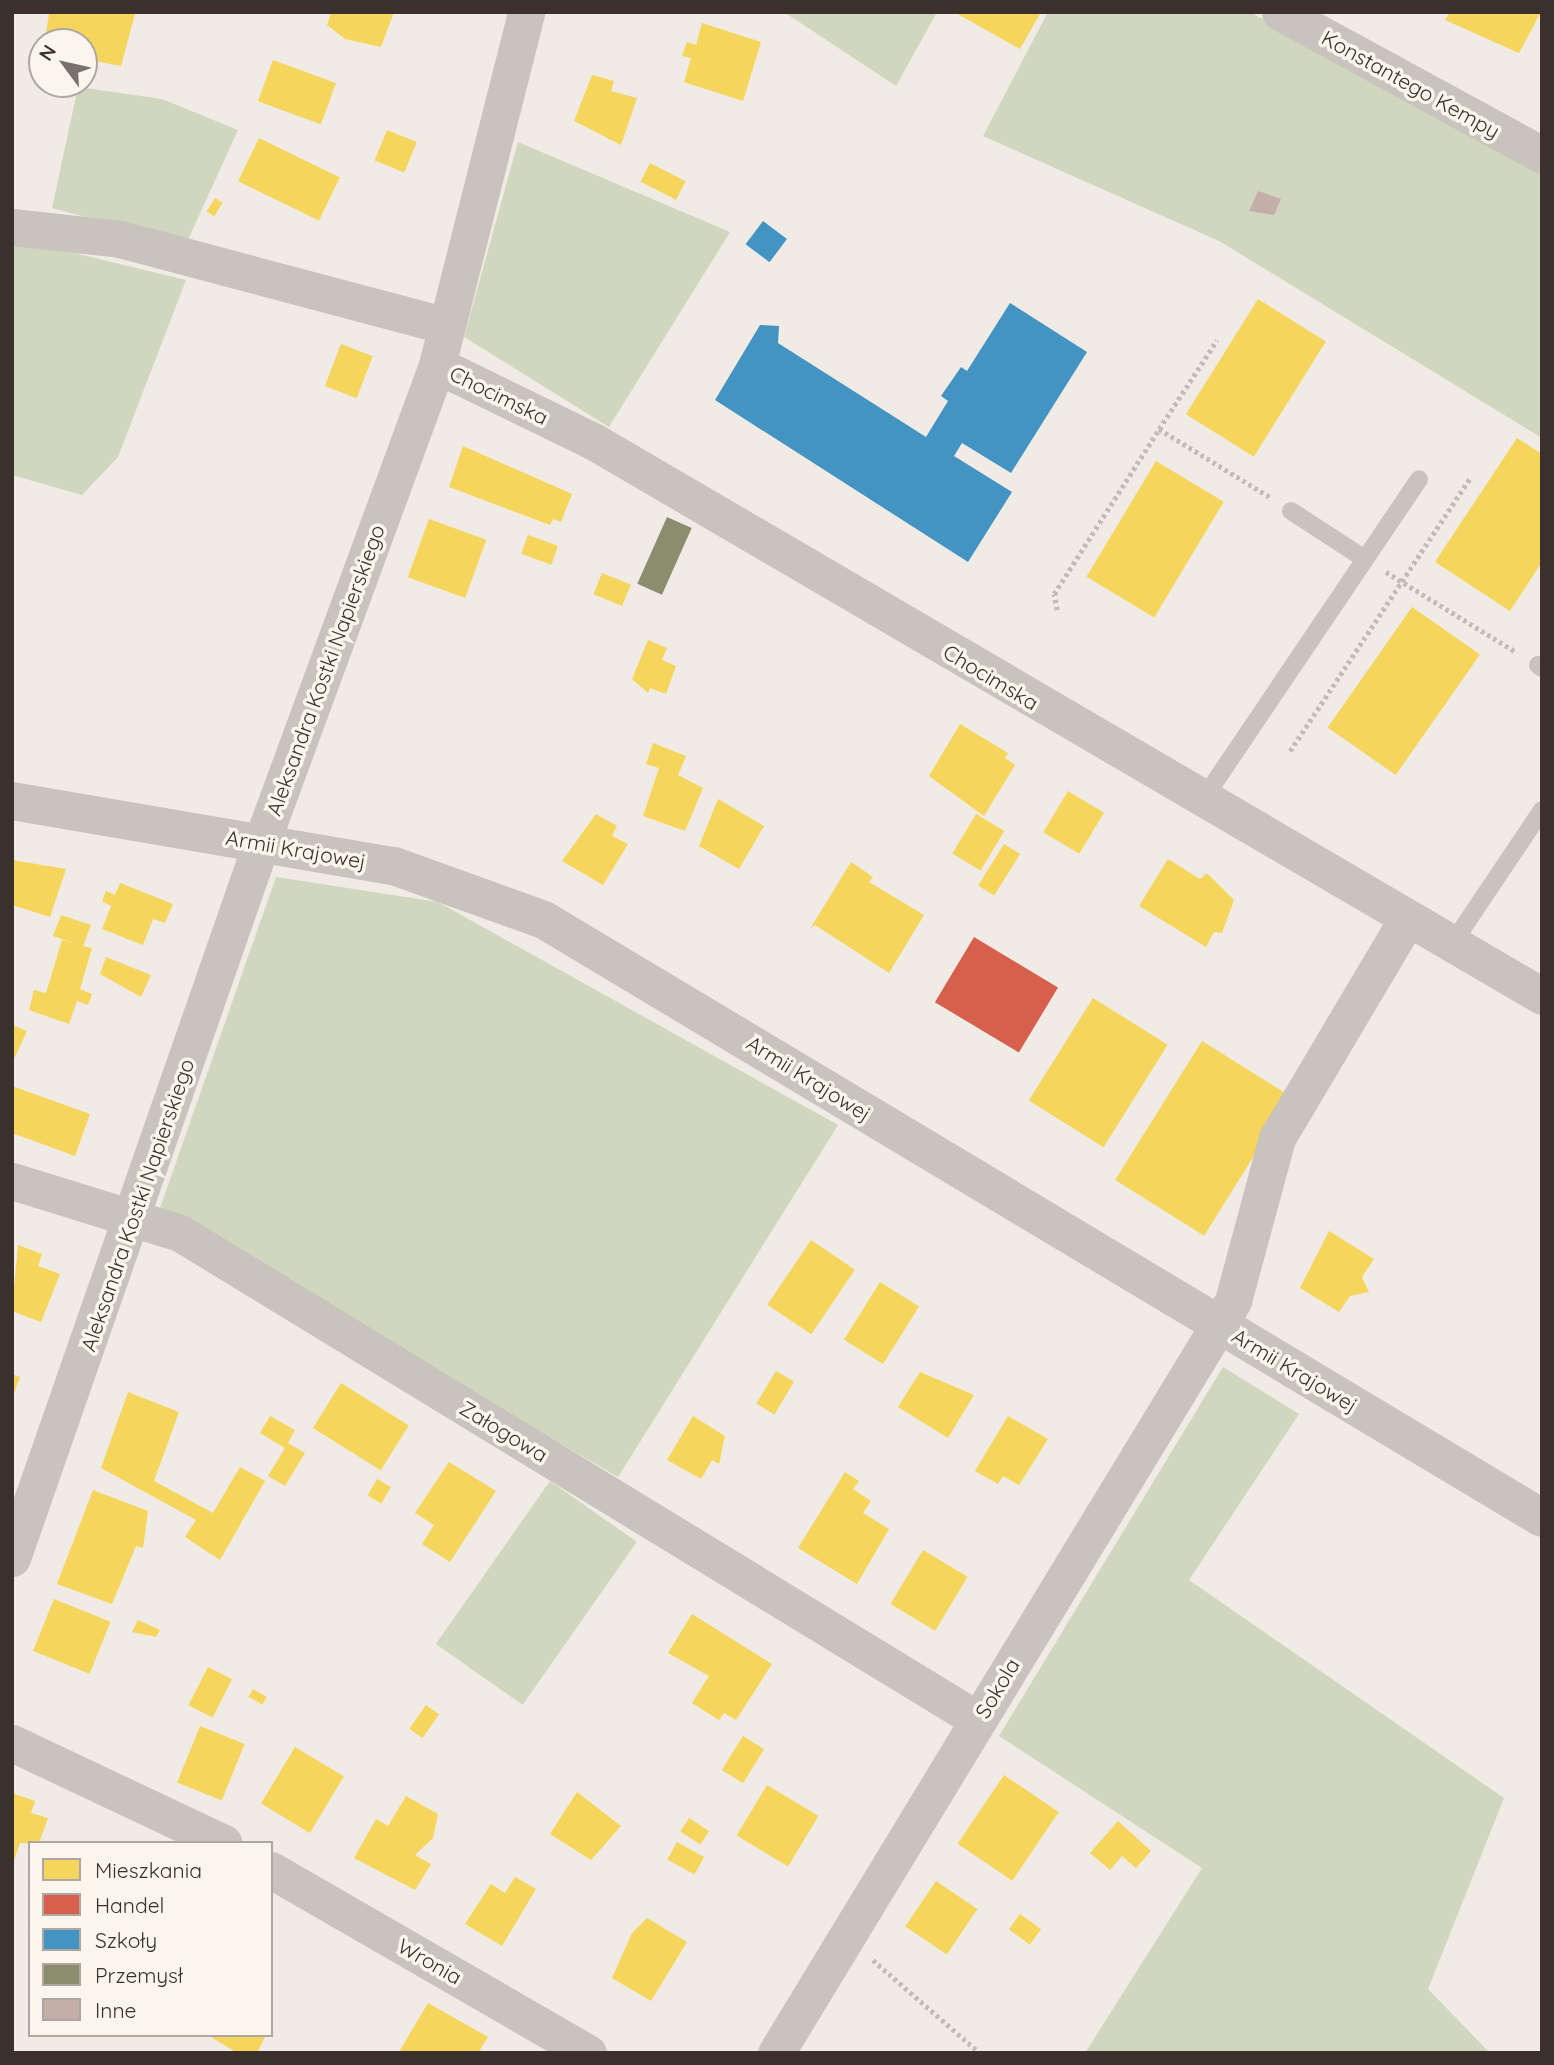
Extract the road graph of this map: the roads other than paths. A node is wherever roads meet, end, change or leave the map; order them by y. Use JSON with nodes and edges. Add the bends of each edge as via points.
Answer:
{"nodes":[{"id":1,"x":526,"y":12,"type":"edge"},
{"id":2,"x":1280,"y":12,"type":"edge"},
{"id":3,"x":1542,"y":155,"type":"edge"},
{"id":4,"x":12,"y":227,"type":"edge"},
{"id":5,"x":446,"y":326,"type":"junction"},
{"id":6,"x":437,"y":365,"type":"junction"},
{"id":7,"x":1419,"y":479,"type":"dead end"},
{"id":8,"x":1291,"y":511,"type":"road end"},
{"id":9,"x":1365,"y":559,"type":"junction"},
{"id":10,"x":12,"y":801,"type":"edge"},
{"id":11,"x":1202,"y":801,"type":"junction"},
{"id":12,"x":1542,"y":810,"type":"edge"},
{"id":13,"x":262,"y":841,"type":"junction"},
{"id":14,"x":1407,"y":919,"type":"junction"},
{"id":15,"x":1452,"y":944,"type":"junction"},
{"id":16,"x":1542,"y":996,"type":"edge"},
{"id":17,"x":12,"y":1181,"type":"edge"},
{"id":18,"x":134,"y":1219,"type":"junction"},
{"id":19,"x":1219,"y":1324,"type":"junction"},
{"id":20,"x":1542,"y":1518,"type":"edge"},
{"id":21,"x":12,"y":1558,"type":"edge"},
{"id":22,"x":978,"y":1720,"type":"junction"},
{"id":23,"x":12,"y":1743,"type":"edge"},
{"id":24,"x":220,"y":1841,"type":"edge"},
{"id":25,"x":273,"y":1871,"type":"edge"},
{"id":26,"x":588,"y":2053,"type":"edge"},
{"id":27,"x":776,"y":2053,"type":"edge"}],
"edges":[{"from":1,"to":5,"type":"street","name":"Aleksandra Kostki Napierskiego"},
{"from":2,"to":3,"type":"street","name":"Konstantego Kempy"},
{"from":4,"to":5,"type":"street","via":[[120,239]]},
{"from":5,"to":6,"type":"street","name":"Aleksandra Kostki Napierskiego"},
{"from":6,"to":11,"type":"street","name":"Chocimska","via":[[593,441]]},
{"from":6,"to":13,"type":"street","name":"Aleksandra Kostki Napierskiego"},
{"from":7,"to":9,"type":"lane"},
{"from":8,"to":9,"type":"lane"},
{"from":9,"to":11,"type":"lane"},
{"from":10,"to":13,"type":"street","name":"Armii Krajowej"},
{"from":11,"to":14,"type":"street","name":"Chocimska"},
{"from":12,"to":15,"type":"lane"},
{"from":13,"to":18,"type":"street","name":"Aleksandra Kostki Napierskiego"},
{"from":13,"to":19,"type":"street","name":"Armii Krajowej","via":[[448,881],[544,920]]},
{"from":14,"to":15,"type":"street","name":"Chocimska"},
{"from":14,"to":19,"type":"street","name":"Sokola","via":[[1277,1138],[1233,1301]]},
{"from":15,"to":16,"type":"street","name":"Chocimska"},
{"from":17,"to":18,"type":"street","name":"Załogowa"},
{"from":18,"to":21,"type":"street","name":"Aleksandra Kostki Napierskiego"},
{"from":18,"to":22,"type":"street","name":"Załogowa","via":[[180,1233]]},
{"from":19,"to":20,"type":"street","name":"Armii Krajowej"},
{"from":19,"to":22,"type":"street","name":"Sokola"},
{"from":22,"to":27,"type":"street","name":"Sokola"},
{"from":23,"to":24,"type":"street"},
{"from":25,"to":26,"type":"street","name":"Wronia"}]}
